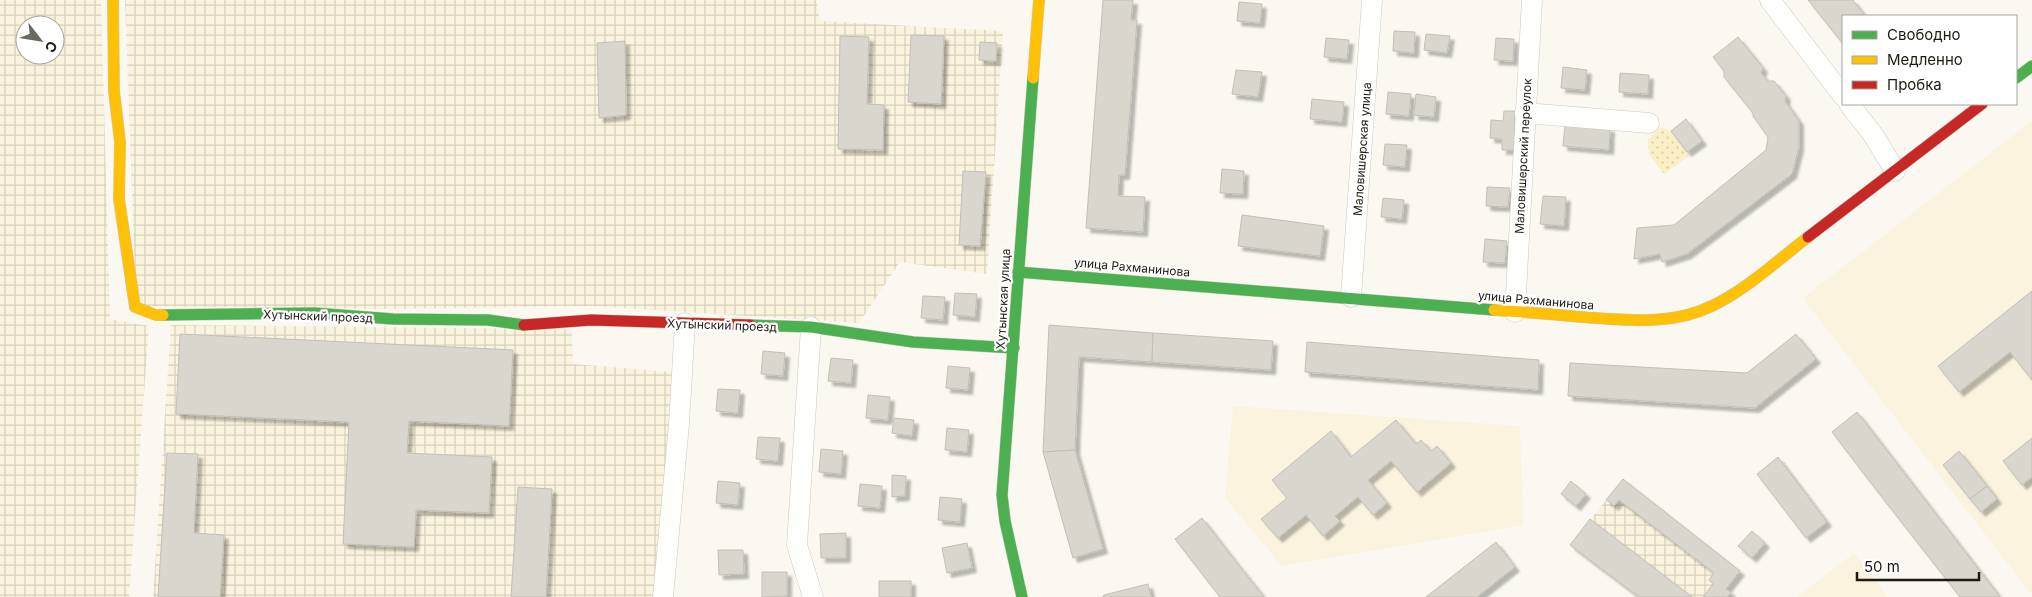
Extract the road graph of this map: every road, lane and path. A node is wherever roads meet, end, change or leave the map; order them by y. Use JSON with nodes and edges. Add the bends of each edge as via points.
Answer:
{"nodes":[{"id":1,"x":113,"y":0,"type":"edge"},
{"id":2,"x":1039,"y":0,"type":"edge"},
{"id":3,"x":1372,"y":0,"type":"edge"},
{"id":4,"x":1532,"y":0,"type":"edge"},
{"id":5,"x":1770,"y":0,"type":"edge"},
{"id":6,"x":2032,"y":66,"type":"edge"},
{"id":7,"x":2017,"y":77,"type":"edge"},
{"id":8,"x":1842,"y":95,"type":"edge"},
{"id":9,"x":1850,"y":105,"type":"edge"},
{"id":10,"x":1981,"y":105,"type":"edge"},
{"id":11,"x":1525,"y":113,"type":"junction"},
{"id":12,"x":1649,"y":123,"type":"dead end"},
{"id":13,"x":1895,"y":171,"type":"junction"},
{"id":14,"x":1018,"y":272,"type":"junction"},
{"id":15,"x":1351,"y":297,"type":"junction"},
{"id":16,"x":1515,"y":312,"type":"junction"},
{"id":17,"x":685,"y":323,"type":"junction"},
{"id":18,"x":811,"y":327,"type":"junction"},
{"id":19,"x":1014,"y":348,"type":"junction"},
{"id":20,"x":663,"y":597,"type":"edge"},
{"id":21,"x":813,"y":597,"type":"edge"},
{"id":22,"x":1022,"y":597,"type":"edge"}],
"edges":[{"from":1,"to":17,"type":"street","name":"Хутынский проезд","via":[[114,91],[120,142],[119,199],[134,307],[156,315],[314,313],[393,319],[488,320],[530,326],[591,320]]},
{"from":2,"to":14,"type":"street","name":"Хутынская улица"},
{"from":3,"to":15,"type":"street","name":"Маловишерская улица"},
{"from":4,"to":11,"type":"street","name":"Маловишерский переулок"},
{"from":5,"to":8,"type":"street"},
{"from":6,"to":7,"type":"street"},
{"from":9,"to":13,"type":"street"},
{"from":10,"to":13,"type":"street","name":"улица Рахманинова"},
{"from":11,"to":12,"type":"street"},
{"from":11,"to":16,"type":"street","name":"Маловишерский переулок"},
{"from":13,"to":16,"type":"street","name":"улица Рахманинова","via":[[1731,296],[1699,313],[1658,322]]},
{"from":14,"to":15,"type":"street","name":"улица Рахманинова"},
{"from":14,"to":19,"type":"street","name":"Хутынская улица"},
{"from":15,"to":16,"type":"street","name":"улица Рахманинова"},
{"from":17,"to":18,"type":"street","name":"Хутынский проезд"},
{"from":17,"to":20,"type":"street"},
{"from":18,"to":19,"type":"street","name":"Хутынский проезд","via":[[913,342]]},
{"from":18,"to":21,"type":"street","via":[[797,545]]},
{"from":19,"to":22,"type":"street","name":"Хутынская улица","via":[[1002,495]]}]}
